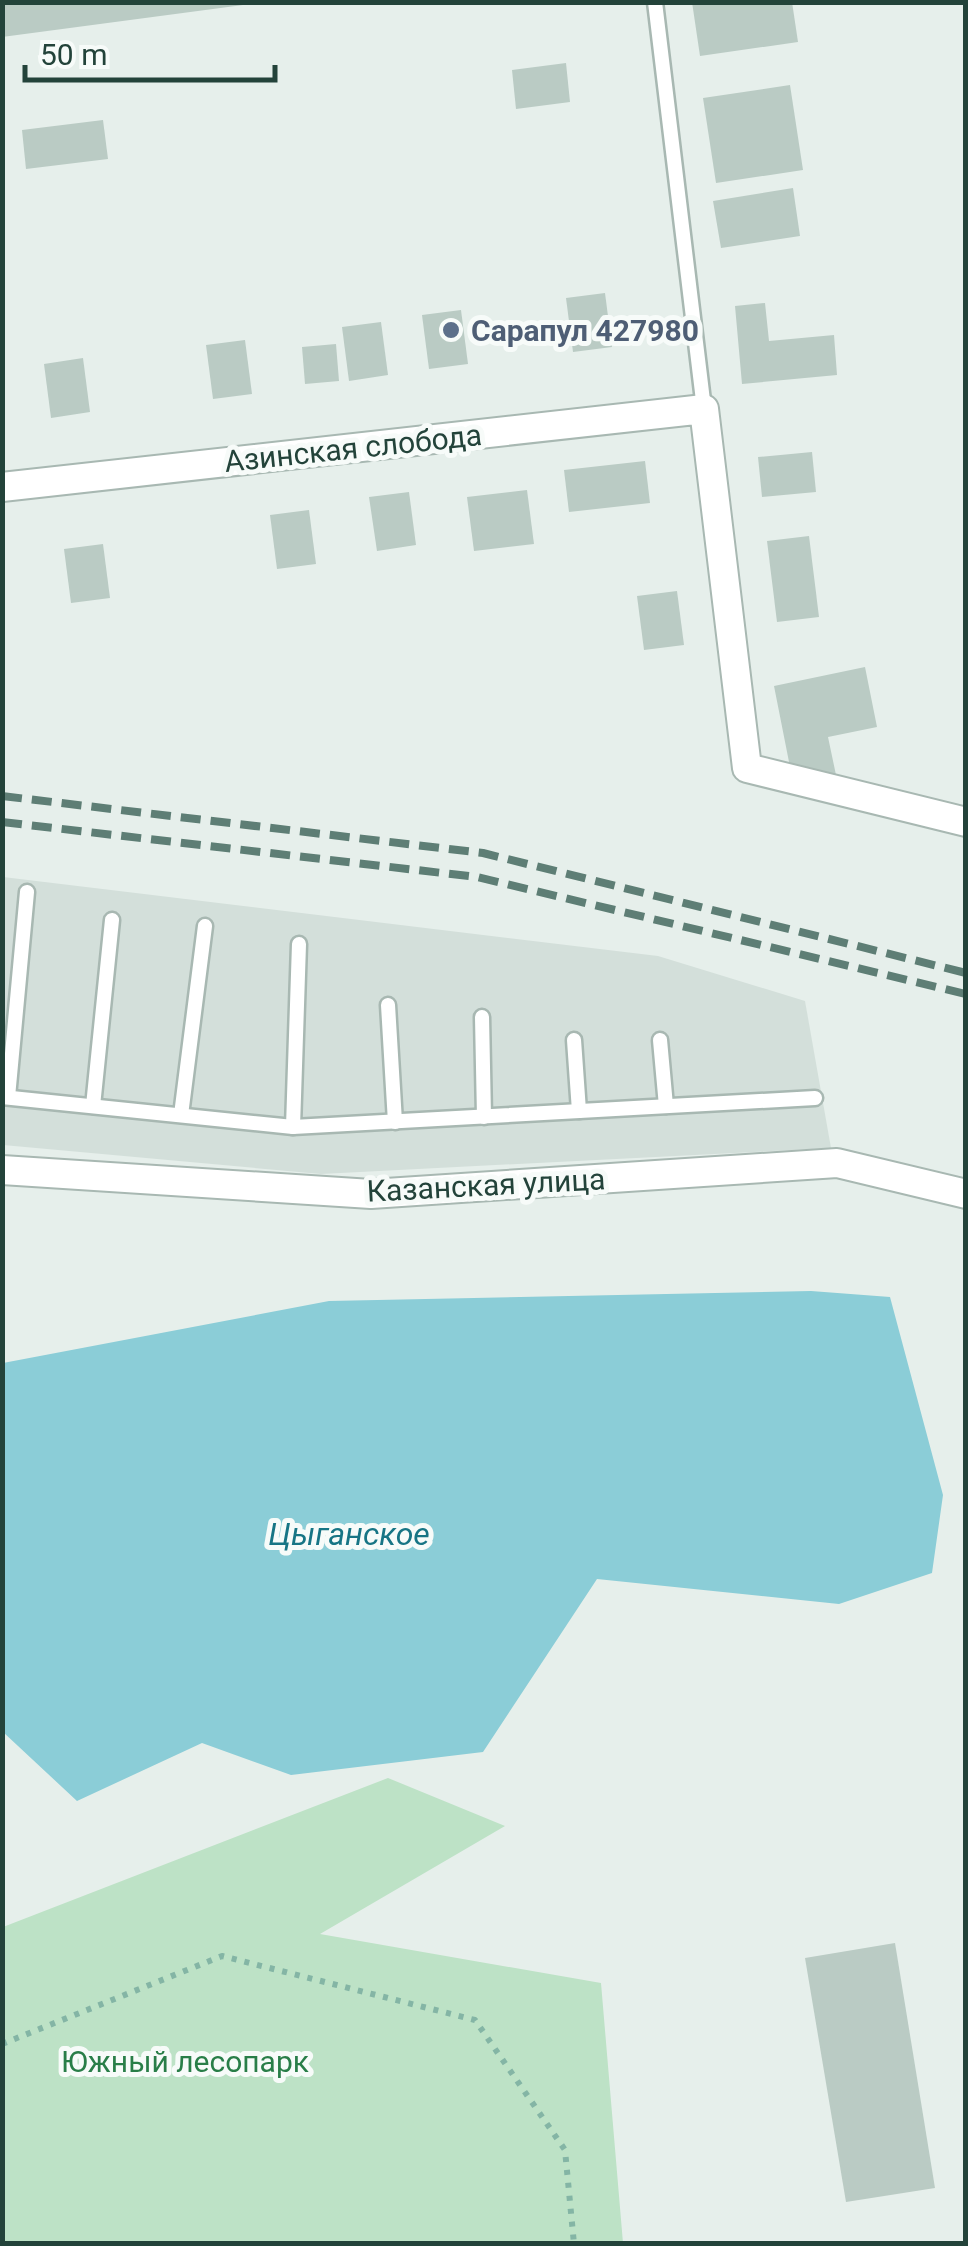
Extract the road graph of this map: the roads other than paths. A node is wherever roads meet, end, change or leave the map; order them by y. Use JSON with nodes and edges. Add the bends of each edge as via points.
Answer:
{"nodes":[{"id":1,"x":655,"y":2,"type":"edge"},
{"id":2,"x":704,"y":409,"type":"junction"},
{"id":3,"x":2,"y":488,"type":"edge"},
{"id":4,"x":966,"y":822,"type":"edge"},
{"id":5,"x":27,"y":892,"type":"dead end"},
{"id":6,"x":112,"y":920,"type":"dead end"},
{"id":7,"x":205,"y":926,"type":"dead end"},
{"id":8,"x":299,"y":944,"type":"dead end"},
{"id":9,"x":388,"y":1005,"type":"dead end"},
{"id":10,"x":482,"y":1017,"type":"dead end"},
{"id":11,"x":574,"y":1040,"type":"dead end"},
{"id":12,"x":660,"y":1040,"type":"dead end"},
{"id":13,"x":5,"y":1097,"type":"edge"},
{"id":14,"x":816,"y":1098,"type":"dead end"},
{"id":15,"x":93,"y":1106,"type":"junction"},
{"id":16,"x":666,"y":1106,"type":"junction"},
{"id":17,"x":579,"y":1111,"type":"junction"},
{"id":18,"x":182,"y":1116,"type":"junction"},
{"id":19,"x":484,"y":1116,"type":"junction"},
{"id":20,"x":396,"y":1122,"type":"junction"},
{"id":21,"x":293,"y":1127,"type":"junction"},
{"id":22,"x":2,"y":1170,"type":"edge"},
{"id":23,"x":966,"y":1194,"type":"edge"}],
"edges":[{"from":1,"to":2,"type":"lane"},
{"from":2,"to":3,"type":"street","name":"Азинская слобода"},
{"from":2,"to":4,"type":"street","via":[[747,768]]},
{"from":5,"to":13,"type":"lane"},
{"from":6,"to":15,"type":"lane"},
{"from":7,"to":18,"type":"lane"},
{"from":8,"to":21,"type":"lane"},
{"from":9,"to":20,"type":"lane"},
{"from":10,"to":19,"type":"lane"},
{"from":11,"to":17,"type":"lane"},
{"from":12,"to":16,"type":"lane"},
{"from":13,"to":15,"type":"lane"},
{"from":14,"to":16,"type":"lane"},
{"from":15,"to":18,"type":"lane"},
{"from":16,"to":17,"type":"lane"},
{"from":17,"to":19,"type":"lane"},
{"from":18,"to":21,"type":"lane"},
{"from":19,"to":20,"type":"lane"},
{"from":20,"to":21,"type":"lane"},
{"from":22,"to":23,"type":"street","name":"Казанская улица","via":[[371,1194],[837,1163]]}]}
